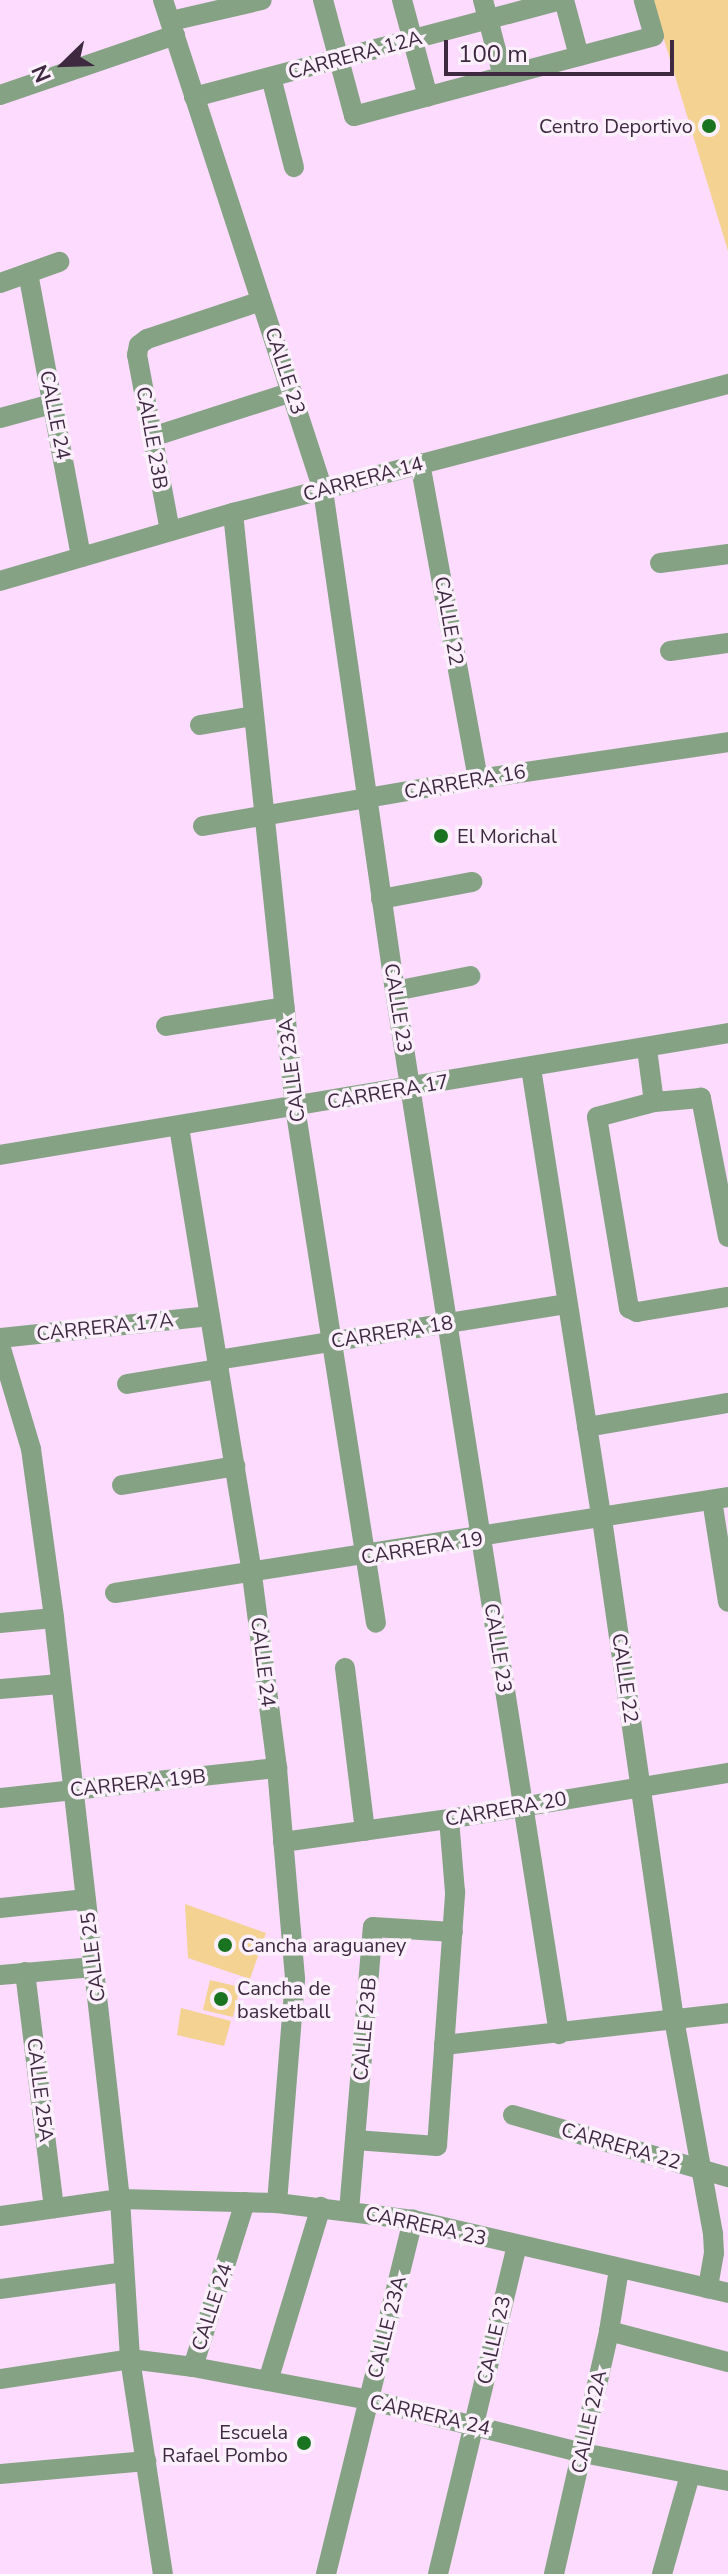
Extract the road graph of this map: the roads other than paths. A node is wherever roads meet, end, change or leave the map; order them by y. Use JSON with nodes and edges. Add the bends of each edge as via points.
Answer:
{"nodes":[{"id":1,"x":163,"y":0,"type":"edge"},
{"id":2,"x":262,"y":0,"type":"edge"},
{"id":3,"x":323,"y":0,"type":"edge"},
{"id":4,"x":402,"y":0,"type":"edge"},
{"id":5,"x":563,"y":0,"type":"edge"},
{"id":6,"x":644,"y":0,"type":"edge"},
{"id":7,"x":486,"y":10,"type":"edge"},
{"id":8,"x":173,"y":28,"type":"junction"},
{"id":9,"x":413,"y":40,"type":"junction"},
{"id":10,"x":579,"y":56,"type":"junction"},
{"id":11,"x":339,"y":59,"type":"junction"},
{"id":12,"x":503,"y":76,"type":"junction"},
{"id":13,"x":271,"y":77,"type":"junction"},
{"id":14,"x":0,"y":95,"type":"edge"},
{"id":15,"x":194,"y":97,"type":"junction"},
{"id":16,"x":428,"y":97,"type":"junction"},
{"id":17,"x":294,"y":167,"type":"dead end"},
{"id":18,"x":59,"y":262,"type":"dead end"},
{"id":19,"x":28,"y":273,"type":"junction"},
{"id":20,"x":0,"y":283,"type":"edge"},
{"id":21,"x":261,"y":301,"type":"junction"},
{"id":22,"x":728,"y":384,"type":"edge"},
{"id":23,"x":292,"y":392,"type":"junction"},
{"id":24,"x":52,"y":404,"type":"junction"},
{"id":25,"x":0,"y":418,"type":"edge"},
{"id":26,"x":152,"y":437,"type":"junction"},
{"id":27,"x":420,"y":463,"type":"junction"},
{"id":28,"x":323,"y":490,"type":"junction"},
{"id":29,"x":233,"y":513,"type":"junction"},
{"id":30,"x":170,"y":531,"type":"junction"},
{"id":31,"x":728,"y":554,"type":"edge"},
{"id":32,"x":81,"y":557,"type":"junction"},
{"id":33,"x":660,"y":563,"type":"dead end"},
{"id":34,"x":0,"y":581,"type":"edge"},
{"id":35,"x":728,"y":643,"type":"edge"},
{"id":36,"x":670,"y":651,"type":"dead end"},
{"id":37,"x":253,"y":716,"type":"junction"},
{"id":38,"x":200,"y":725,"type":"dead end"},
{"id":39,"x":728,"y":742,"type":"edge"},
{"id":40,"x":478,"y":779,"type":"junction"},
{"id":41,"x":367,"y":799,"type":"junction"},
{"id":42,"x":264,"y":816,"type":"junction"},
{"id":43,"x":203,"y":826,"type":"dead end"},
{"id":44,"x":472,"y":882,"type":"dead end"},
{"id":45,"x":381,"y":899,"type":"junction"},
{"id":46,"x":471,"y":976,"type":"dead end"},
{"id":47,"x":395,"y":991,"type":"junction"},
{"id":48,"x":284,"y":1007,"type":"junction"},
{"id":49,"x":166,"y":1026,"type":"dead end"},
{"id":50,"x":728,"y":1033,"type":"edge"},
{"id":51,"x":647,"y":1049,"type":"junction"},
{"id":52,"x":531,"y":1068,"type":"junction"},
{"id":53,"x":410,"y":1087,"type":"junction"},
{"id":54,"x":654,"y":1102,"type":"junction"},
{"id":55,"x":295,"y":1107,"type":"junction"},
{"id":56,"x":179,"y":1127,"type":"junction"},
{"id":57,"x":0,"y":1155,"type":"edge"},
{"id":58,"x":728,"y":1237,"type":"edge"},
{"id":59,"x":728,"y":1297,"type":"edge"},
{"id":60,"x":566,"y":1304,"type":"junction"},
{"id":61,"x":210,"y":1316,"type":"junction"},
{"id":62,"x":447,"y":1323,"type":"junction"},
{"id":63,"x":0,"y":1338,"type":"edge"},
{"id":64,"x":334,"y":1342,"type":"junction"},
{"id":65,"x":0,"y":1345,"type":"edge"},
{"id":66,"x":218,"y":1365,"type":"junction"},
{"id":67,"x":127,"y":1384,"type":"dead end"},
{"id":68,"x":728,"y":1403,"type":"edge"},
{"id":69,"x":587,"y":1427,"type":"junction"},
{"id":70,"x":235,"y":1466,"type":"junction"},
{"id":71,"x":122,"y":1485,"type":"dead end"},
{"id":72,"x":720,"y":1498,"type":"edge"},
{"id":73,"x":602,"y":1519,"type":"junction"},
{"id":74,"x":481,"y":1539,"type":"junction"},
{"id":75,"x":366,"y":1556,"type":"junction"},
{"id":76,"x":252,"y":1575,"type":"junction"},
{"id":77,"x":115,"y":1593,"type":"dead end"},
{"id":78,"x":728,"y":1602,"type":"edge"},
{"id":79,"x":54,"y":1618,"type":"junction"},
{"id":80,"x":0,"y":1623,"type":"edge"},
{"id":81,"x":376,"y":1623,"type":"dead end"},
{"id":82,"x":345,"y":1668,"type":"dead end"},
{"id":83,"x":60,"y":1684,"type":"junction"},
{"id":84,"x":0,"y":1689,"type":"edge"},
{"id":85,"x":277,"y":1768,"type":"junction"},
{"id":86,"x":728,"y":1773,"type":"edge"},
{"id":87,"x":640,"y":1787,"type":"junction"},
{"id":88,"x":72,"y":1790,"type":"junction"},
{"id":89,"x":0,"y":1798,"type":"edge"},
{"id":90,"x":523,"y":1806,"type":"junction"},
{"id":91,"x":449,"y":1819,"type":"junction"},
{"id":92,"x":365,"y":1831,"type":"junction"},
{"id":93,"x":283,"y":1842,"type":"junction"},
{"id":94,"x":86,"y":1899,"type":"junction"},
{"id":95,"x":0,"y":1908,"type":"edge"},
{"id":96,"x":453,"y":1932,"type":"junction"},
{"id":97,"x":94,"y":1967,"type":"junction"},
{"id":98,"x":25,"y":1972,"type":"junction"},
{"id":99,"x":0,"y":1975,"type":"edge"},
{"id":100,"x":728,"y":2013,"type":"edge"},
{"id":101,"x":674,"y":2019,"type":"junction"},
{"id":102,"x":559,"y":2034,"type":"junction"},
{"id":103,"x":444,"y":2045,"type":"junction"},
{"id":104,"x":513,"y":2115,"type":"dead end"},
{"id":105,"x":355,"y":2140,"type":"junction"},
{"id":106,"x":701,"y":2169,"type":"junction"},
{"id":107,"x":728,"y":2177,"type":"edge"},
{"id":108,"x":120,"y":2199,"type":"junction"},
{"id":109,"x":245,"y":2202,"type":"junction"},
{"id":110,"x":277,"y":2203,"type":"junction"},
{"id":111,"x":321,"y":2207,"type":"junction"},
{"id":112,"x":54,"y":2208,"type":"junction"},
{"id":113,"x":349,"y":2211,"type":"junction"},
{"id":114,"x":0,"y":2216,"type":"edge"},
{"id":115,"x":413,"y":2220,"type":"junction"},
{"id":116,"x":517,"y":2246,"type":"junction"},
{"id":117,"x":619,"y":2269,"type":"junction"},
{"id":118,"x":124,"y":2272,"type":"junction"},
{"id":119,"x":0,"y":2289,"type":"edge"},
{"id":120,"x":718,"y":2290,"type":"edge"},
{"id":121,"x":609,"y":2331,"type":"junction"},
{"id":122,"x":130,"y":2359,"type":"junction"},
{"id":123,"x":726,"y":2362,"type":"edge"},
{"id":124,"x":193,"y":2367,"type":"junction"},
{"id":125,"x":0,"y":2379,"type":"edge"},
{"id":126,"x":268,"y":2381,"type":"junction"},
{"id":127,"x":369,"y":2400,"type":"junction"},
{"id":128,"x":474,"y":2425,"type":"junction"},
{"id":129,"x":583,"y":2453,"type":"junction"},
{"id":130,"x":146,"y":2461,"type":"junction"},
{"id":131,"x":0,"y":2474,"type":"edge"},
{"id":132,"x":690,"y":2475,"type":"junction"},
{"id":133,"x":728,"y":2481,"type":"edge"},
{"id":134,"x":163,"y":2574,"type":"edge"},
{"id":135,"x":326,"y":2574,"type":"edge"},
{"id":136,"x":438,"y":2574,"type":"edge"},
{"id":137,"x":554,"y":2574,"type":"edge"},
{"id":138,"x":662,"y":2574,"type":"edge"}],
"edges":[{"from":1,"to":8,"type":"street","name":"CALLE 23"},
{"from":2,"to":8,"type":"street"},
{"from":3,"to":11,"type":"street"},
{"from":4,"to":9,"type":"street"},
{"from":5,"to":7,"type":"street","name":"CARRERA 12A"},
{"from":5,"to":10,"type":"street"},
{"from":6,"to":10,"type":"street","via":[[654,36]]},
{"from":7,"to":9,"type":"street","name":"CARRERA 12A"},
{"from":7,"to":12,"type":"street"},
{"from":8,"to":14,"type":"street"},
{"from":8,"to":15,"type":"street","name":"CALLE 23"},
{"from":9,"to":11,"type":"street","name":"CARRERA 12A"},
{"from":9,"to":16,"type":"street"},
{"from":10,"to":12,"type":"street"},
{"from":11,"to":13,"type":"street","name":"CARRERA 12A"},
{"from":11,"to":16,"type":"street","via":[[354,116]]},
{"from":12,"to":16,"type":"street"},
{"from":13,"to":15,"type":"street","name":"CARRERA 12A"},
{"from":13,"to":17,"type":"street"},
{"from":15,"to":21,"type":"street","name":"CALLE 23"},
{"from":18,"to":19,"type":"street"},
{"from":19,"to":20,"type":"street"},
{"from":19,"to":24,"type":"street","name":"CALLE 24"},
{"from":21,"to":23,"type":"street","name":"CALLE 23"},
{"from":21,"to":26,"type":"street","name":"CALLE 23B","via":[[139,345]]},
{"from":22,"to":27,"type":"street","name":"CARRERA 14"},
{"from":23,"to":26,"type":"street"},
{"from":23,"to":28,"type":"street","name":"CALLE 23"},
{"from":24,"to":25,"type":"street"},
{"from":24,"to":32,"type":"street","name":"CALLE 24"},
{"from":26,"to":30,"type":"street","name":"CALLE 23B"},
{"from":27,"to":28,"type":"street","name":"CARRERA 14"},
{"from":27,"to":40,"type":"street","name":"CALLE 22"},
{"from":28,"to":29,"type":"street","name":"CARRERA 14"},
{"from":28,"to":41,"type":"street","name":"CALLE 23"},
{"from":29,"to":30,"type":"street","name":"CARRERA 14"},
{"from":29,"to":37,"type":"street","name":"CALLE 23A"},
{"from":30,"to":32,"type":"street","name":"CARRERA 14"},
{"from":31,"to":33,"type":"street"},
{"from":32,"to":34,"type":"street","name":"CARRERA 14"},
{"from":35,"to":36,"type":"street"},
{"from":37,"to":38,"type":"street"},
{"from":37,"to":42,"type":"street","name":"CALLE 23A"},
{"from":39,"to":40,"type":"street","name":"CARRERA 16"},
{"from":40,"to":41,"type":"street","name":"CARRERA 16"},
{"from":41,"to":42,"type":"street","name":"CARRERA 16"},
{"from":41,"to":45,"type":"street","name":"CALLE 23"},
{"from":42,"to":43,"type":"street","name":"CARRERA 16"},
{"from":42,"to":48,"type":"street","name":"CALLE 23A"},
{"from":44,"to":45,"type":"street"},
{"from":45,"to":47,"type":"street","name":"CALLE 23"},
{"from":46,"to":47,"type":"street"},
{"from":47,"to":53,"type":"street","name":"CALLE 23"},
{"from":48,"to":49,"type":"street"},
{"from":48,"to":55,"type":"street","name":"CALLE 23A"},
{"from":50,"to":51,"type":"street","name":"CARRERA 17"},
{"from":51,"to":52,"type":"street","name":"CARRERA 17"},
{"from":51,"to":54,"type":"street"},
{"from":52,"to":53,"type":"street","name":"CARRERA 17"},
{"from":52,"to":60,"type":"street","name":"CALLE 22"},
{"from":53,"to":55,"type":"street","name":"CARRERA 17"},
{"from":53,"to":62,"type":"street","name":"CALLE 23"},
{"from":54,"to":58,"type":"street","via":[[701,1098]]},
{"from":54,"to":59,"type":"street","via":[[597,1117],[626,1302],[637,1312]]},
{"from":55,"to":56,"type":"street","name":"CARRERA 17"},
{"from":55,"to":64,"type":"street","name":"CALLE 23A"},
{"from":56,"to":57,"type":"street","name":"CARRERA 17"},
{"from":56,"to":61,"type":"street","name":"CALLE 24"},
{"from":60,"to":62,"type":"street","name":"CARRERA 18"},
{"from":60,"to":69,"type":"street","name":"CALLE 22"},
{"from":61,"to":63,"type":"street","name":"CARRERA 17A"},
{"from":61,"to":66,"type":"street","name":"CALLE 24"},
{"from":62,"to":64,"type":"street","name":"CARRERA 18"},
{"from":62,"to":74,"type":"street","name":"CALLE 23"},
{"from":64,"to":66,"type":"street","name":"CARRERA 18"},
{"from":64,"to":75,"type":"street","name":"CALLE 23A"},
{"from":65,"to":79,"type":"street","name":"CALLE 25","via":[[31,1449]]},
{"from":66,"to":67,"type":"street","name":"CARRERA 18"},
{"from":66,"to":70,"type":"street","name":"CALLE 24"},
{"from":68,"to":69,"type":"street"},
{"from":69,"to":73,"type":"street","name":"CALLE 22"},
{"from":70,"to":71,"type":"street"},
{"from":70,"to":76,"type":"street","name":"CALLE 24"},
{"from":72,"to":73,"type":"street","name":"CARRERA 19"},
{"from":72,"to":78,"type":"street"},
{"from":73,"to":74,"type":"street","name":"CARRERA 19"},
{"from":73,"to":87,"type":"street","name":"CALLE 22"},
{"from":74,"to":75,"type":"street","name":"CARRERA 19"},
{"from":74,"to":90,"type":"street","name":"CALLE 23"},
{"from":75,"to":76,"type":"street","name":"CARRERA 19"},
{"from":75,"to":81,"type":"street","name":"CALLE 23A"},
{"from":76,"to":77,"type":"street","name":"CARRERA 19"},
{"from":76,"to":85,"type":"street","name":"CALLE 24"},
{"from":79,"to":80,"type":"street"},
{"from":79,"to":83,"type":"street","name":"CALLE 25"},
{"from":82,"to":92,"type":"street"},
{"from":83,"to":84,"type":"street"},
{"from":83,"to":88,"type":"street","name":"CALLE 25"},
{"from":85,"to":88,"type":"street","name":"CARRERA 19B"},
{"from":85,"to":93,"type":"street","name":"CALLE 24"},
{"from":86,"to":87,"type":"street","name":"CARRERA 20"},
{"from":87,"to":90,"type":"street","name":"CARRERA 20"},
{"from":87,"to":101,"type":"street","name":"CALLE 22"},
{"from":88,"to":89,"type":"street","name":"CARRERA 19B"},
{"from":88,"to":94,"type":"street","name":"CALLE 25"},
{"from":90,"to":91,"type":"street","name":"CARRERA 20"},
{"from":90,"to":102,"type":"street","name":"CALLE 23"},
{"from":91,"to":92,"type":"street","name":"CARRERA 20"},
{"from":91,"to":96,"type":"street"},
{"from":92,"to":93,"type":"street","name":"CARRERA 20"},
{"from":93,"to":110,"type":"street","name":"CALLE 24","via":[[295,1979]]},
{"from":94,"to":95,"type":"street"},
{"from":94,"to":97,"type":"street","name":"CALLE 25"},
{"from":96,"to":103,"type":"street"},
{"from":96,"to":105,"type":"street","name":"CALLE 23B","via":[[373,1927]]},
{"from":97,"to":98,"type":"street"},
{"from":97,"to":108,"type":"street","name":"CALLE 25"},
{"from":98,"to":99,"type":"street"},
{"from":98,"to":112,"type":"street","name":"CALLE 25A"},
{"from":100,"to":101,"type":"street"},
{"from":101,"to":102,"type":"street"},
{"from":101,"to":106,"type":"street","name":"CALLE 22"},
{"from":102,"to":103,"type":"street"},
{"from":103,"to":105,"type":"street","via":[[437,2146]]},
{"from":104,"to":106,"type":"street","name":"CARRERA 22"},
{"from":105,"to":113,"type":"street","name":"CALLE 23B"},
{"from":106,"to":107,"type":"street","name":"CARRERA 22"},
{"from":106,"to":120,"type":"street","name":"CALLE 22"},
{"from":108,"to":109,"type":"street","name":"CARRERA 23"},
{"from":108,"to":112,"type":"street"},
{"from":108,"to":118,"type":"street","name":"CALLE 25"},
{"from":109,"to":110,"type":"street","name":"CARRERA 23"},
{"from":109,"to":124,"type":"street","name":"CALLE 24"},
{"from":110,"to":111,"type":"street","name":"CARRERA 23"},
{"from":111,"to":113,"type":"street","name":"CARRERA 23"},
{"from":111,"to":126,"type":"street"},
{"from":112,"to":114,"type":"street"},
{"from":113,"to":115,"type":"street","name":"CARRERA 23"},
{"from":115,"to":116,"type":"street","name":"CARRERA 23"},
{"from":115,"to":127,"type":"street","name":"CALLE 23A"},
{"from":116,"to":117,"type":"street","name":"CARRERA 23"},
{"from":116,"to":128,"type":"street","name":"CALLE 23"},
{"from":117,"to":120,"type":"street","name":"CARRERA 23"},
{"from":117,"to":121,"type":"street","name":"CALLE 22A"},
{"from":118,"to":119,"type":"street"},
{"from":118,"to":122,"type":"street","name":"CALLE 25"},
{"from":121,"to":123,"type":"street"},
{"from":121,"to":129,"type":"street","name":"CALLE 22A"},
{"from":122,"to":124,"type":"street","name":"CARRERA 24"},
{"from":122,"to":125,"type":"street","name":"CARRERA 24"},
{"from":122,"to":130,"type":"street","name":"CALLE 25"},
{"from":124,"to":126,"type":"street","name":"CARRERA 24"},
{"from":126,"to":127,"type":"street","name":"CARRERA 24"},
{"from":127,"to":128,"type":"street","name":"CARRERA 24"},
{"from":127,"to":135,"type":"street","name":"CALLE 23A"},
{"from":128,"to":129,"type":"street","name":"CARRERA 24"},
{"from":128,"to":136,"type":"street","name":"CALLE 23"},
{"from":129,"to":132,"type":"street","name":"CARRERA 24"},
{"from":129,"to":137,"type":"street","name":"CALLE 22A"},
{"from":130,"to":131,"type":"street"},
{"from":130,"to":134,"type":"street","name":"CALLE 25"},
{"from":132,"to":133,"type":"street","name":"CARRERA 24"},
{"from":132,"to":138,"type":"street"}]}
